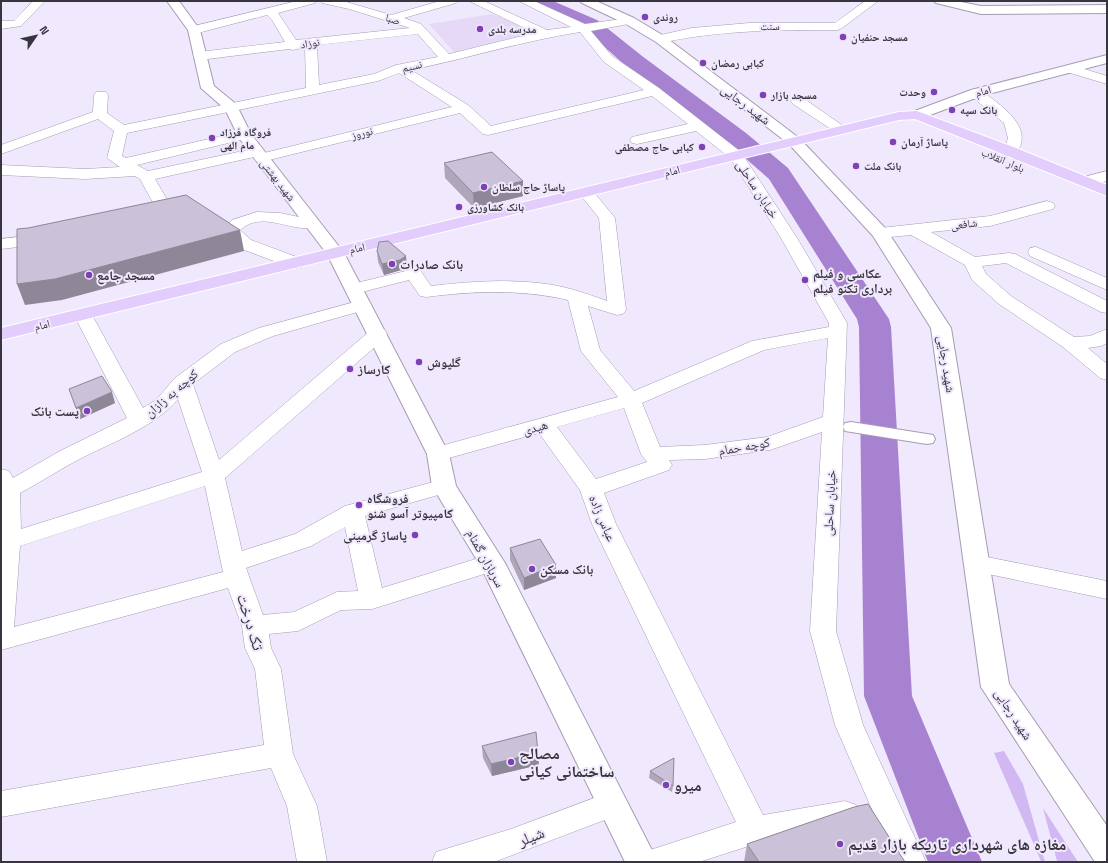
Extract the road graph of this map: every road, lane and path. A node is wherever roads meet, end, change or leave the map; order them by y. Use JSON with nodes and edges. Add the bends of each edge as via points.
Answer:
{"nodes":[{"id":1,"x":39,"y":1,"type":"edge"},
{"id":2,"x":173,"y":1,"type":"edge"},
{"id":3,"x":311,"y":1,"type":"edge"},
{"id":4,"x":326,"y":1,"type":"edge"},
{"id":5,"x":364,"y":1,"type":"edge"},
{"id":6,"x":452,"y":1,"type":"edge"},
{"id":7,"x":475,"y":1,"type":"edge"},
{"id":8,"x":524,"y":1,"type":"edge"},
{"id":9,"x":586,"y":1,"type":"edge"},
{"id":10,"x":872,"y":1,"type":"edge"},
{"id":11,"x":940,"y":1,"type":"edge"},
{"id":12,"x":351,"y":6,"type":"junction"},
{"id":13,"x":1106,"y":8,"type":"edge"},
{"id":14,"x":270,"y":12,"type":"junction"},
{"id":15,"x":392,"y":18,"type":"junction"},
{"id":16,"x":354,"y":23,"type":"dead end"},
{"id":17,"x":622,"y":23,"type":"junction"},
{"id":18,"x":1,"y":25,"type":"edge"},
{"id":19,"x":588,"y":28,"type":"junction"},
{"id":20,"x":194,"y":30,"type":"junction"},
{"id":21,"x":422,"y":30,"type":"junction"},
{"id":22,"x":371,"y":34,"type":"junction"},
{"id":23,"x":546,"y":34,"type":"junction"},
{"id":24,"x":660,"y":39,"type":"junction"},
{"id":25,"x":311,"y":42,"type":"junction"},
{"id":26,"x":293,"y":46,"type":"junction"},
{"id":27,"x":199,"y":56,"type":"junction"},
{"id":28,"x":447,"y":59,"type":"junction"},
{"id":29,"x":1107,"y":59,"type":"edge"},
{"id":30,"x":400,"y":68,"type":"junction"},
{"id":31,"x":1071,"y":69,"type":"junction"},
{"id":32,"x":1107,"y":80,"type":"edge"},
{"id":33,"x":654,"y":90,"type":"junction"},
{"id":34,"x":313,"y":91,"type":"junction"},
{"id":35,"x":976,"y":93,"type":"junction"},
{"id":36,"x":101,"y":95,"type":"dead end"},
{"id":37,"x":798,"y":101,"type":"dead end"},
{"id":38,"x":231,"y":107,"type":"junction"},
{"id":39,"x":463,"y":108,"type":"junction"},
{"id":40,"x":100,"y":114,"type":"junction"},
{"id":41,"x":917,"y":115,"type":"junction"},
{"id":42,"x":899,"y":116,"type":"junction"},
{"id":43,"x":698,"y":126,"type":"junction"},
{"id":44,"x":121,"y":130,"type":"junction"},
{"id":45,"x":842,"y":130,"type":"junction"},
{"id":46,"x":244,"y":135,"type":"junction"},
{"id":47,"x":636,"y":140,"type":"dead end"},
{"id":48,"x":794,"y":141,"type":"junction"},
{"id":49,"x":1,"y":150,"type":"edge"},
{"id":50,"x":1011,"y":151,"type":"junction"},
{"id":51,"x":259,"y":155,"type":"junction"},
{"id":52,"x":736,"y":155,"type":"junction"},
{"id":53,"x":126,"y":163,"type":"junction"},
{"id":54,"x":1,"y":170,"type":"edge"},
{"id":55,"x":142,"y":174,"type":"junction"},
{"id":56,"x":1107,"y":176,"type":"edge"},
{"id":57,"x":1085,"y":181,"type":"junction"},
{"id":58,"x":1107,"y":191,"type":"edge"},
{"id":59,"x":587,"y":193,"type":"junction"},
{"id":60,"x":1107,"y":204,"type":"edge"},
{"id":61,"x":1047,"y":206,"type":"dead end"},
{"id":62,"x":135,"y":219,"type":"edge"},
{"id":63,"x":312,"y":224,"type":"junction"},
{"id":64,"x":216,"y":225,"type":"edge"},
{"id":65,"x":234,"y":226,"type":"junction"},
{"id":66,"x":915,"y":230,"type":"junction"},
{"id":67,"x":880,"y":233,"type":"junction"},
{"id":68,"x":58,"y":237,"type":"edge"},
{"id":69,"x":1,"y":244,"type":"edge"},
{"id":70,"x":1036,"y":252,"type":"dead end"},
{"id":71,"x":335,"y":253,"type":"junction"},
{"id":72,"x":972,"y":262,"type":"junction"},
{"id":73,"x":296,"y":263,"type":"junction"},
{"id":74,"x":1107,"y":285,"type":"edge"},
{"id":75,"x":576,"y":296,"type":"junction"},
{"id":76,"x":358,"y":297,"type":"junction"},
{"id":77,"x":1107,"y":308,"type":"edge"},
{"id":78,"x":83,"y":315,"type":"junction"},
{"id":79,"x":837,"y":331,"type":"junction"},
{"id":80,"x":1,"y":334,"type":"edge"},
{"id":81,"x":378,"y":334,"type":"junction"},
{"id":82,"x":1107,"y":335,"type":"edge"},
{"id":83,"x":1070,"y":342,"type":"junction"},
{"id":84,"x":1107,"y":374,"type":"edge"},
{"id":85,"x":182,"y":382,"type":"junction"},
{"id":86,"x":631,"y":400,"type":"junction"},
{"id":87,"x":139,"y":420,"type":"junction"},
{"id":88,"x":842,"y":424,"type":"junction"},
{"id":89,"x":544,"y":425,"type":"junction"},
{"id":90,"x":927,"y":439,"type":"dead end"},
{"id":91,"x":438,"y":454,"type":"junction"},
{"id":92,"x":652,"y":454,"type":"junction"},
{"id":93,"x":214,"y":476,"type":"junction"},
{"id":94,"x":4,"y":486,"type":"edge"},
{"id":95,"x":444,"y":486,"type":"junction"},
{"id":96,"x":591,"y":489,"type":"junction"},
{"id":97,"x":353,"y":512,"type":"junction"},
{"id":98,"x":10,"y":541,"type":"junction"},
{"id":99,"x":492,"y":563,"type":"junction"},
{"id":100,"x":977,"y":564,"type":"junction"},
{"id":101,"x":234,"y":570,"type":"junction"},
{"id":102,"x":1107,"y":590,"type":"edge"},
{"id":103,"x":372,"y":600,"type":"junction"},
{"id":104,"x":255,"y":626,"type":"junction"},
{"id":105,"x":1,"y":634,"type":"edge"},
{"id":106,"x":1,"y":640,"type":"edge"},
{"id":107,"x":279,"y":754,"type":"junction"},
{"id":108,"x":1,"y":804,"type":"edge"},
{"id":109,"x":613,"y":804,"type":"junction"},
{"id":110,"x":885,"y":808,"type":"junction"},
{"id":111,"x":754,"y":830,"type":"junction"},
{"id":112,"x":1107,"y":853,"type":"edge"},
{"id":113,"x":312,"y":862,"type":"edge"},
{"id":114,"x":447,"y":862,"type":"edge"},
{"id":115,"x":642,"y":862,"type":"edge"},
{"id":116,"x":655,"y":862,"type":"edge"},
{"id":117,"x":911,"y":862,"type":"edge"}],
"edges":[{"from":1,"to":18,"type":"street","via":[[17,24]]},
{"from":2,"to":20,"type":"street","name":"شهید بهشتی"},
{"from":3,"to":14,"type":"street"},
{"from":4,"to":12,"type":"street","name":"صبا"},
{"from":5,"to":12,"type":"street"},
{"from":6,"to":15,"type":"street"},
{"from":7,"to":23,"type":"street"},
{"from":8,"to":19,"type":"street"},
{"from":9,"to":17,"type":"street","name":"شهید رجایی"},
{"from":10,"to":24,"type":"street","name":"سنت","via":[[838,26],[749,27],[692,32]]},
{"from":11,"to":13,"type":"street","via":[[981,10]]},
{"from":12,"to":15,"type":"street","name":"صبا"},
{"from":14,"to":20,"type":"street"},
{"from":14,"to":26,"type":"street","via":[[277,18]]},
{"from":15,"to":21,"type":"street","name":"صبا"},
{"from":16,"to":22,"type":"street"},
{"from":17,"to":19,"type":"street","name":"نسیم"},
{"from":17,"to":24,"type":"street","name":"شهید رجایی"},
{"from":19,"to":23,"type":"street","name":"نسیم"},
{"from":19,"to":33,"type":"street","via":[[608,59]]},
{"from":20,"to":27,"type":"street","name":"شهید بهشتی"},
{"from":21,"to":22,"type":"street","name":"نوزاد"},
{"from":21,"to":28,"type":"street","name":"صبا"},
{"from":22,"to":25,"type":"street","name":"نوزاد"},
{"from":23,"to":28,"type":"street","name":"نسیم"},
{"from":24,"to":48,"type":"street","name":"شهید رجایی"},
{"from":25,"to":26,"type":"street","name":"نوزاد"},
{"from":25,"to":34,"type":"street"},
{"from":26,"to":27,"type":"street","name":"نوزاد"},
{"from":27,"to":38,"type":"street","name":"شهید بهشتی","via":[[208,88]]},
{"from":28,"to":30,"type":"street","name":"نسیم"},
{"from":29,"to":31,"type":"street","name":"امام"},
{"from":30,"to":34,"type":"street","name":"نسیم","via":[[378,77]]},
{"from":30,"to":39,"type":"street"},
{"from":31,"to":32,"type":"street"},
{"from":31,"to":35,"type":"street","name":"امام"},
{"from":33,"to":39,"type":"street","via":[[602,105],[488,131]]},
{"from":33,"to":43,"type":"street"},
{"from":34,"to":38,"type":"street","name":"نسیم"},
{"from":35,"to":41,"type":"street","name":"امام"},
{"from":35,"to":50,"type":"street","via":[[1010,121],[1016,138]]},
{"from":36,"to":40,"type":"street"},
{"from":37,"to":45,"type":"street"},
{"from":38,"to":44,"type":"street","name":"نسیم"},
{"from":38,"to":46,"type":"street","name":"شهید بهشتی"},
{"from":39,"to":51,"type":"street","name":"نوروز"},
{"from":40,"to":44,"type":"street"},
{"from":40,"to":49,"type":"street"},
{"from":41,"to":42,"type":"main road","name":"امام"},
{"from":41,"to":50,"type":"main road","name":"بلوار انقلاب"},
{"from":42,"to":45,"type":"main road","name":"امام"},
{"from":42,"to":60,"type":"main road","name":"بلوار انقلاب"},
{"from":43,"to":47,"type":"street"},
{"from":43,"to":52,"type":"street"},
{"from":44,"to":53,"type":"street","via":[[114,158]]},
{"from":45,"to":48,"type":"main road","name":"امام"},
{"from":46,"to":51,"type":"street","name":"شهید بهشتی"},
{"from":46,"to":53,"type":"street"},
{"from":48,"to":52,"type":"main road","name":"امام"},
{"from":48,"to":67,"type":"street","name":"شهید رجایی"},
{"from":50,"to":57,"type":"main road","name":"بلوار انقلاب"},
{"from":51,"to":55,"type":"street","name":"نوروز"},
{"from":51,"to":63,"type":"street","name":"شهید بهشتی"},
{"from":52,"to":59,"type":"main road","name":"امام"},
{"from":52,"to":79,"type":"street","name":"خیابان ساحلی","via":[[789,238],[838,324]]},
{"from":53,"to":55,"type":"street"},
{"from":54,"to":55,"type":"street","name":"نوروز"},
{"from":55,"to":62,"type":"street","via":[[174,212]]},
{"from":56,"to":57,"type":"street"},
{"from":57,"to":58,"type":"main road","name":"بلوار انقلاب"},
{"from":59,"to":71,"type":"main road","name":"امام"},
{"from":59,"to":75,"type":"street","via":[[608,218],[617,310]]},
{"from":61,"to":66,"type":"street","name":"شافعی","via":[[990,221]]},
{"from":63,"to":65,"type":"street","via":[[258,216],[237,222]]},
{"from":63,"to":71,"type":"street","name":"شهید بهشتی"},
{"from":64,"to":65,"type":"street"},
{"from":65,"to":73,"type":"street","via":[[230,230],[245,244]]},
{"from":66,"to":67,"type":"street","name":"شافعی"},
{"from":66,"to":72,"type":"street"},
{"from":67,"to":100,"type":"street","name":"شهید رجایی","via":[[941,328]]},
{"from":68,"to":69,"type":"street","via":[[34,242]]},
{"from":70,"to":74,"type":"street"},
{"from":71,"to":73,"type":"main road","name":"امام"},
{"from":71,"to":76,"type":"street","name":"سربازان گمنام"},
{"from":72,"to":77,"type":"street","via":[[1009,258]]},
{"from":72,"to":83,"type":"street","via":[[978,276],[1005,300]]},
{"from":73,"to":78,"type":"main road","name":"امام"},
{"from":75,"to":76,"type":"street","name":"کوچه به زازان","via":[[539,288],[491,286],[426,292],[414,274]]},
{"from":75,"to":86,"type":"street","name":"عباس زاده","via":[[591,350]]},
{"from":76,"to":81,"type":"street","name":"سربازان گمنام"},
{"from":76,"to":85,"type":"street","name":"کوچه به زازان","via":[[228,348]]},
{"from":78,"to":80,"type":"main road","name":"امام"},
{"from":78,"to":87,"type":"street"},
{"from":79,"to":86,"type":"street","via":[[759,345]]},
{"from":79,"to":88,"type":"street","name":"خیابان ساحلی"},
{"from":81,"to":91,"type":"street","name":"سربازان گمنام"},
{"from":81,"to":93,"type":"street"},
{"from":82,"to":83,"type":"street","via":[[1094,342]]},
{"from":83,"to":84,"type":"street"},
{"from":85,"to":87,"type":"street","name":"کوچه به زازان","via":[[163,404]]},
{"from":85,"to":93,"type":"street","name":"تک درخت"},
{"from":86,"to":89,"type":"street","name":"هیدی"},
{"from":86,"to":92,"type":"street","name":"عباس زاده"},
{"from":87,"to":94,"type":"street","name":"کوچه به زازان"},
{"from":88,"to":90,"type":"street"},
{"from":88,"to":92,"type":"street","name":"کوچه حمام","via":[[770,443],[705,452]]},
{"from":88,"to":110,"type":"street","name":"خیابان ساحلی","via":[[823,631],[849,725]]},
{"from":89,"to":91,"type":"street","name":"هیدی"},
{"from":89,"to":96,"type":"street"},
{"from":91,"to":95,"type":"street","name":"سربازان گمنام"},
{"from":92,"to":96,"type":"street","name":"عباس زاده","via":[[661,465]]},
{"from":93,"to":98,"type":"street"},
{"from":93,"to":101,"type":"street","name":"تک درخت"},
{"from":94,"to":98,"type":"street"},
{"from":95,"to":97,"type":"street"},
{"from":95,"to":99,"type":"street","name":"سربازان گمنام"},
{"from":96,"to":111,"type":"street","name":"عباس زاده","via":[[604,524]]},
{"from":97,"to":101,"type":"street","via":[[303,540]]},
{"from":97,"to":103,"type":"street"},
{"from":98,"to":105,"type":"street"},
{"from":99,"to":103,"type":"street"},
{"from":99,"to":109,"type":"street","name":"سربازان گمنام"},
{"from":100,"to":102,"type":"street"},
{"from":100,"to":112,"type":"street","name":"شهید رجایی","via":[[995,687]]},
{"from":101,"to":104,"type":"street","name":"تک درخت"},
{"from":101,"to":106,"type":"street"},
{"from":103,"to":104,"type":"street","via":[[337,601],[298,622]]},
{"from":104,"to":107,"type":"street","name":"تک درخت","via":[[258,648],[268,669]]},
{"from":107,"to":108,"type":"street"},
{"from":107,"to":113,"type":"street","name":"تک درخت","via":[[302,806]]},
{"from":109,"to":114,"type":"street","name":"شیلر","via":[[511,843]]},
{"from":109,"to":115,"type":"street","name":"سربازان گمنام"},
{"from":110,"to":111,"type":"street"},
{"from":110,"to":117,"type":"street","name":"خیابان ساحلی"},
{"from":111,"to":116,"type":"street"}]}
